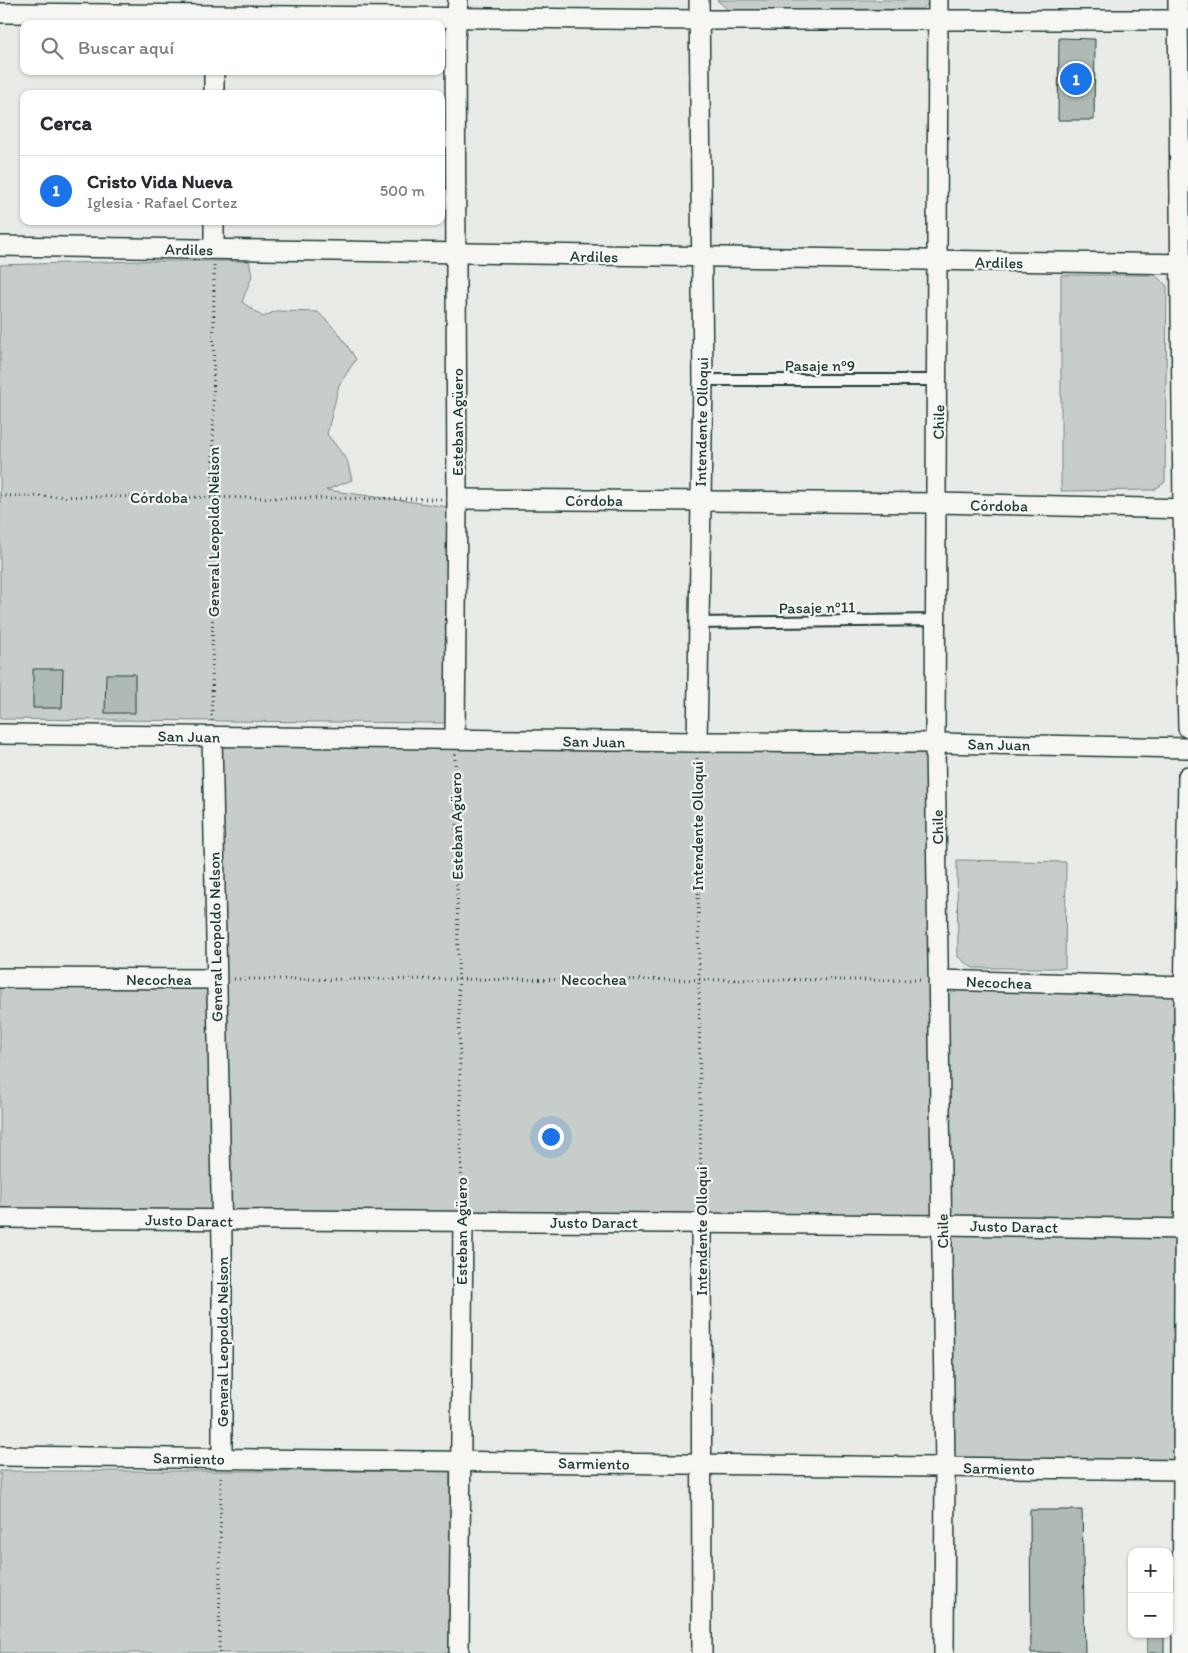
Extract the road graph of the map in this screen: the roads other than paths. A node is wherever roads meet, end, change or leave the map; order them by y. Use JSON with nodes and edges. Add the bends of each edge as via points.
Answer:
{"nodes":[{"id":1,"x":699,"y":0,"type":"edge"},
{"id":2,"x":1178,"y":0,"type":"edge"},
{"id":3,"x":458,"y":8,"type":"edge"},
{"id":4,"x":938,"y":9,"type":"edge"},
{"id":5,"x":214,"y":12,"type":"edge"},
{"id":6,"x":0,"y":13,"type":"edge"},
{"id":7,"x":699,"y":20,"type":"junction"},
{"id":8,"x":1183,"y":20,"type":"edge"},
{"id":9,"x":214,"y":75,"type":"edge"},
{"id":10,"x":214,"y":90,"type":"edge"},
{"id":11,"x":1184,"y":142,"type":"edge"},
{"id":12,"x":214,"y":225,"type":"edge"},
{"id":13,"x":0,"y":246,"type":"edge"},
{"id":14,"x":214,"y":250,"type":"junction"},
{"id":15,"x":456,"y":254,"type":"junction"},
{"id":16,"x":700,"y":258,"type":"junction"},
{"id":17,"x":936,"y":261,"type":"junction"},
{"id":18,"x":1184,"y":264,"type":"edge"},
{"id":19,"x":702,"y":380,"type":"junction"},
{"id":20,"x":938,"y":380,"type":"junction"},
{"id":21,"x":457,"y":499,"type":"junction"},
{"id":22,"x":700,"y":501,"type":"junction"},
{"id":23,"x":937,"y":503,"type":"junction"},
{"id":24,"x":1185,"y":509,"type":"edge"},
{"id":25,"x":937,"y":620,"type":"junction"},
{"id":26,"x":697,"y":623,"type":"junction"},
{"id":27,"x":1188,"y":728,"type":"edge"},
{"id":28,"x":0,"y":734,"type":"edge"},
{"id":29,"x":212,"y":736,"type":"junction"},
{"id":30,"x":455,"y":738,"type":"junction"},
{"id":31,"x":697,"y":742,"type":"junction"},
{"id":32,"x":935,"y":743,"type":"junction"},
{"id":33,"x":1188,"y":748,"type":"edge"},
{"id":34,"x":1188,"y":776,"type":"edge"},
{"id":35,"x":1187,"y":866,"type":"edge"},
{"id":36,"x":0,"y":978,"type":"edge"},
{"id":37,"x":216,"y":979,"type":"junction"},
{"id":38,"x":939,"y":980,"type":"junction"},
{"id":39,"x":1186,"y":987,"type":"edge"},
{"id":40,"x":1187,"y":1109,"type":"edge"},
{"id":41,"x":0,"y":1218,"type":"edge"},
{"id":42,"x":220,"y":1221,"type":"junction"},
{"id":43,"x":463,"y":1221,"type":"junction"},
{"id":44,"x":701,"y":1223,"type":"junction"},
{"id":45,"x":942,"y":1225,"type":"junction"},
{"id":46,"x":1186,"y":1229,"type":"edge"},
{"id":47,"x":0,"y":1456,"type":"edge"},
{"id":48,"x":222,"y":1458,"type":"junction"},
{"id":49,"x":461,"y":1461,"type":"junction"},
{"id":50,"x":702,"y":1464,"type":"junction"},
{"id":51,"x":945,"y":1467,"type":"junction"},
{"id":52,"x":1186,"y":1470,"type":"edge"},
{"id":53,"x":460,"y":1653,"type":"edge"},
{"id":54,"x":702,"y":1653,"type":"edge"},
{"id":55,"x":944,"y":1653,"type":"edge"},
{"id":56,"x":1182,"y":1653,"type":"edge"}],
"edges":[{"from":1,"to":7,"type":"street","name":"Intendente Olloqui"},
{"from":2,"to":8,"type":"street"},
{"from":3,"to":5,"type":"street"},
{"from":3,"to":7,"type":"street"},
{"from":3,"to":15,"type":"street","name":"Esteban Agüero","via":[[455,40]]},
{"from":4,"to":7,"type":"street"},
{"from":4,"to":8,"type":"street"},
{"from":4,"to":17,"type":"street","name":"Chile"},
{"from":5,"to":6,"type":"street"},
{"from":7,"to":16,"type":"street","name":"Intendente Olloqui"},
{"from":8,"to":11,"type":"street"},
{"from":9,"to":10,"type":"street"},
{"from":11,"to":18,"type":"street"},
{"from":12,"to":14,"type":"street"},
{"from":13,"to":14,"type":"street","name":"Ardiles"},
{"from":14,"to":15,"type":"street","name":"Ardiles"},
{"from":15,"to":16,"type":"street","name":"Ardiles"},
{"from":15,"to":21,"type":"street","name":"Esteban Agüero"},
{"from":16,"to":17,"type":"street","name":"Ardiles"},
{"from":16,"to":19,"type":"street","name":"Intendente Olloqui"},
{"from":17,"to":18,"type":"street","name":"Ardiles"},
{"from":17,"to":20,"type":"street","name":"Chile"},
{"from":18,"to":24,"type":"street"},
{"from":19,"to":20,"type":"lane","name":"Pasaje nº9"},
{"from":19,"to":22,"type":"street","name":"Intendente Olloqui"},
{"from":20,"to":23,"type":"street","name":"Chile"},
{"from":21,"to":22,"type":"street","name":"Córdoba"},
{"from":21,"to":30,"type":"street","name":"Esteban Agüero"},
{"from":22,"to":23,"type":"street","name":"Córdoba"},
{"from":22,"to":26,"type":"street","name":"Intendente Olloqui"},
{"from":23,"to":24,"type":"street","name":"Córdoba"},
{"from":23,"to":25,"type":"street","name":"Chile"},
{"from":24,"to":27,"type":"street"},
{"from":25,"to":26,"type":"lane","name":"Pasaje nº11"},
{"from":25,"to":32,"type":"street","name":"Chile"},
{"from":26,"to":31,"type":"street","name":"Intendente Olloqui"},
{"from":28,"to":29,"type":"street","name":"San Juan"},
{"from":29,"to":30,"type":"street","name":"San Juan"},
{"from":29,"to":37,"type":"street","name":"General Leopoldo Nelson"},
{"from":30,"to":31,"type":"street","name":"San Juan"},
{"from":31,"to":32,"type":"street","name":"San Juan"},
{"from":32,"to":33,"type":"street","name":"San Juan"},
{"from":32,"to":38,"type":"street","name":"Chile"},
{"from":34,"to":35,"type":"street"},
{"from":35,"to":39,"type":"street"},
{"from":36,"to":37,"type":"street","name":"Necochea"},
{"from":37,"to":42,"type":"street","name":"General Leopoldo Nelson"},
{"from":38,"to":39,"type":"street","name":"Necochea"},
{"from":38,"to":45,"type":"street","name":"Chile"},
{"from":39,"to":40,"type":"street"},
{"from":40,"to":46,"type":"street"},
{"from":41,"to":42,"type":"street","name":"Justo Daract"},
{"from":42,"to":43,"type":"street","name":"Justo Daract"},
{"from":42,"to":48,"type":"street","name":"General Leopoldo Nelson"},
{"from":43,"to":44,"type":"street","name":"Justo Daract"},
{"from":43,"to":49,"type":"street","name":"Esteban Agüero"},
{"from":44,"to":45,"type":"street","name":"Justo Daract"},
{"from":44,"to":50,"type":"street","name":"Intendente Olloqui"},
{"from":45,"to":46,"type":"street","name":"Justo Daract"},
{"from":45,"to":51,"type":"street","name":"Chile"},
{"from":46,"to":52,"type":"street"},
{"from":47,"to":48,"type":"street","name":"Sarmiento"},
{"from":48,"to":49,"type":"street","name":"Sarmiento"},
{"from":49,"to":50,"type":"street","name":"Sarmiento"},
{"from":49,"to":53,"type":"street","name":"Esteban Agüero"},
{"from":50,"to":51,"type":"street","name":"Sarmiento"},
{"from":50,"to":54,"type":"street","name":"Intendente Olloqui"},
{"from":51,"to":52,"type":"street","name":"Sarmiento"},
{"from":51,"to":55,"type":"street","name":"Chile"},
{"from":52,"to":56,"type":"street"}]}
